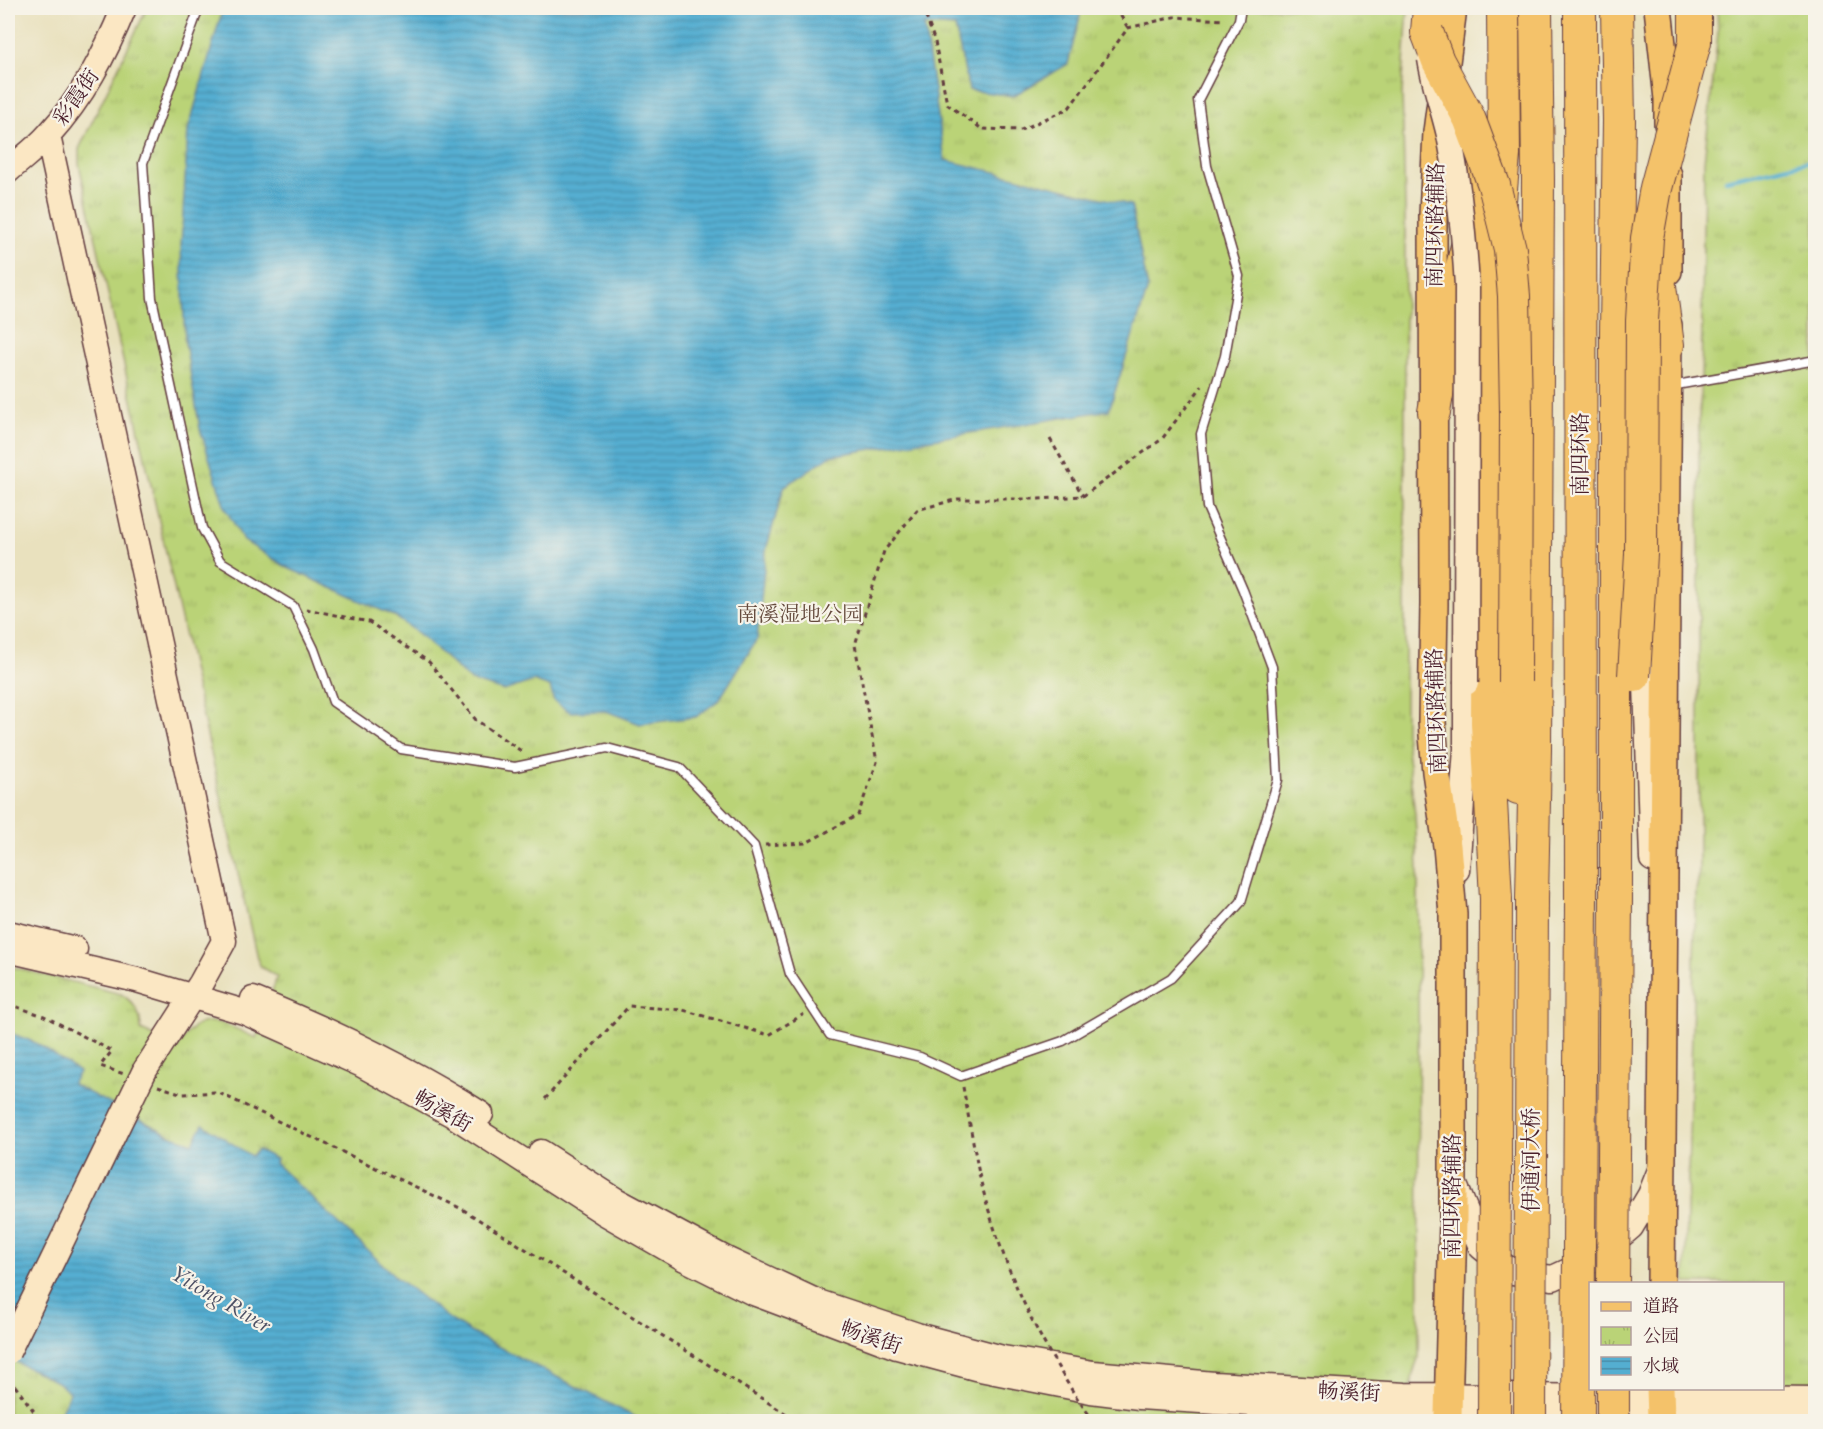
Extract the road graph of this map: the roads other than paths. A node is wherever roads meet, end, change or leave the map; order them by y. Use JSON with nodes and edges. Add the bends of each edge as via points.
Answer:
{"nodes":[{"id":1,"x":124,"y":8,"type":"edge"},
{"id":2,"x":199,"y":8,"type":"edge"},
{"id":3,"x":1241,"y":8,"type":"edge"},
{"id":4,"x":1453,"y":8,"type":"edge"},
{"id":5,"x":1503,"y":8,"type":"edge"},
{"id":6,"x":1536,"y":8,"type":"edge"},
{"id":7,"x":1580,"y":8,"type":"edge"},
{"id":8,"x":1617,"y":8,"type":"edge"},
{"id":9,"x":1658,"y":8,"type":"edge"},
{"id":10,"x":1695,"y":8,"type":"edge"},
{"id":11,"x":1428,"y":20,"type":"edge"},
{"id":12,"x":1618,"y":55,"type":"junction"},
{"id":13,"x":48,"y":136,"type":"junction"},
{"id":14,"x":8,"y":171,"type":"edge"},
{"id":15,"x":1668,"y":345,"type":"junction"},
{"id":16,"x":1815,"y":360,"type":"edge"},
{"id":17,"x":1668,"y":387,"type":"junction"},
{"id":18,"x":1434,"y":412,"type":"junction"},
{"id":19,"x":1640,"y":676,"type":"junction"},
{"id":20,"x":1514,"y":692,"type":"junction"},
{"id":21,"x":1491,"y":802,"type":"junction"},
{"id":22,"x":1616,"y":894,"type":"junction"},
{"id":23,"x":1532,"y":899,"type":"junction"},
{"id":24,"x":1453,"y":914,"type":"junction"},
{"id":25,"x":8,"y":933,"type":"edge"},
{"id":26,"x":8,"y":950,"type":"edge"},
{"id":27,"x":196,"y":990,"type":"junction"},
{"id":28,"x":1661,"y":1005,"type":"junction"},
{"id":29,"x":1661,"y":1169,"type":"junction"},
{"id":30,"x":1453,"y":1180,"type":"junction"},
{"id":31,"x":1613,"y":1282,"type":"edge"},
{"id":32,"x":1661,"y":1282,"type":"edge"},
{"id":33,"x":8,"y":1352,"type":"edge"},
{"id":34,"x":1613,"y":1390,"type":"edge"},
{"id":35,"x":1815,"y":1399,"type":"edge"},
{"id":36,"x":1661,"y":1402,"type":"edge"},
{"id":37,"x":1449,"y":1405,"type":"junction"},
{"id":38,"x":1815,"y":1417,"type":"edge"},
{"id":39,"x":1494,"y":1422,"type":"edge"},
{"id":40,"x":1530,"y":1422,"type":"edge"},
{"id":41,"x":1578,"y":1422,"type":"edge"},
{"id":42,"x":1613,"y":1422,"type":"edge"}],
"edges":[{"from":1,"to":13,"type":"main road","name":"彩霞街","via":[[99,64]]},
{"from":2,"to":3,"type":"lane","via":[[143,163],[152,298],[202,528],[220,561],[293,606],[333,702],[401,748],[515,767],[607,748],[679,767],[754,846],[790,974],[830,1035],[920,1057],[961,1076],[1063,1041],[1171,978],[1241,902],[1278,780],[1272,667],[1207,507],[1201,434],[1225,356],[1239,276],[1207,166],[1198,100],[1239,20]]},
{"from":4,"to":18,"type":"main road","name":"南四环路辅路","via":[[1437,132],[1433,215]]},
{"from":5,"to":18,"type":"highway","via":[[1493,117]]},
{"from":5,"to":21,"type":"highway","via":[[1504,155],[1495,258],[1488,510],[1487,723]]},
{"from":6,"to":23,"type":"highway","name":"南四环路"},
{"from":7,"to":41,"type":"highway","name":"南四环路","bridge":true},
{"from":8,"to":12,"type":"highway"},
{"from":9,"to":15,"type":"main road","via":[[1668,99]]},
{"from":10,"to":19,"type":"highway","bridge":true,"via":[[1695,42],[1656,188],[1647,238],[1642,321]]},
{"from":11,"to":20,"type":"highway","bridge":true,"via":[[1438,61],[1469,118],[1494,185],[1510,249],[1516,414]]},
{"from":11,"to":24,"type":"main road","bridge":true,"via":[[1433,80],[1449,133],[1461,201],[1467,286],[1466,749]]},
{"from":12,"to":15,"type":"highway","via":[[1632,148],[1655,250]]},
{"from":12,"to":22,"type":"highway"},
{"from":13,"to":14,"type":"main road","name":"彩霞街"},
{"from":13,"to":27,"type":"main road","via":[[224,941]]},
{"from":15,"to":17,"type":"main road"},
{"from":16,"to":17,"type":"lane"},
{"from":17,"to":28,"type":"main road"},
{"from":18,"to":24,"type":"main road","name":"南四环路辅路","via":[[1432,722]]},
{"from":19,"to":22,"type":"highway","via":[[1630,818]]},
{"from":19,"to":28,"type":"main road"},
{"from":20,"to":21,"type":"highway"},
{"from":20,"to":23,"type":"highway","via":[[1513,746]]},
{"from":21,"to":39,"type":"highway","bridge":true,"via":[[1496,899]]},
{"from":22,"to":31,"type":"highway","bridge":true},
{"from":23,"to":40,"type":"highway","name":"伊通河大桥","bridge":true},
{"from":24,"to":30,"type":"main road","name":"南四环路辅路"},
{"from":25,"to":27,"type":"main road","name":"畅溪街","via":[[115,959]]},
{"from":26,"to":27,"type":"main road","name":"畅溪街"},
{"from":27,"to":33,"type":"main road","bridge":true,"via":[[142,1077]]},
{"from":27,"to":37,"type":"main road","name":"畅溪街","via":[[244,995],[319,1025],[445,1091],[616,1200],[726,1259],[818,1302],[906,1332],[1003,1358],[1093,1373],[1393,1395]]},
{"from":28,"to":29,"type":"main road"},
{"from":29,"to":30,"type":"main road","via":[[1631,1227],[1592,1260],[1552,1278],[1513,1273],[1481,1246]]},
{"from":29,"to":32,"type":"main road"},
{"from":30,"to":37,"type":"main road","name":"南四环路辅路"},
{"from":34,"to":42,"type":"highway","bridge":true},
{"from":35,"to":36,"type":"main road","name":"畅溪街"},
{"from":36,"to":37,"type":"main road","name":"畅溪街"},
{"from":36,"to":38,"type":"main road","name":"畅溪街"}]}
